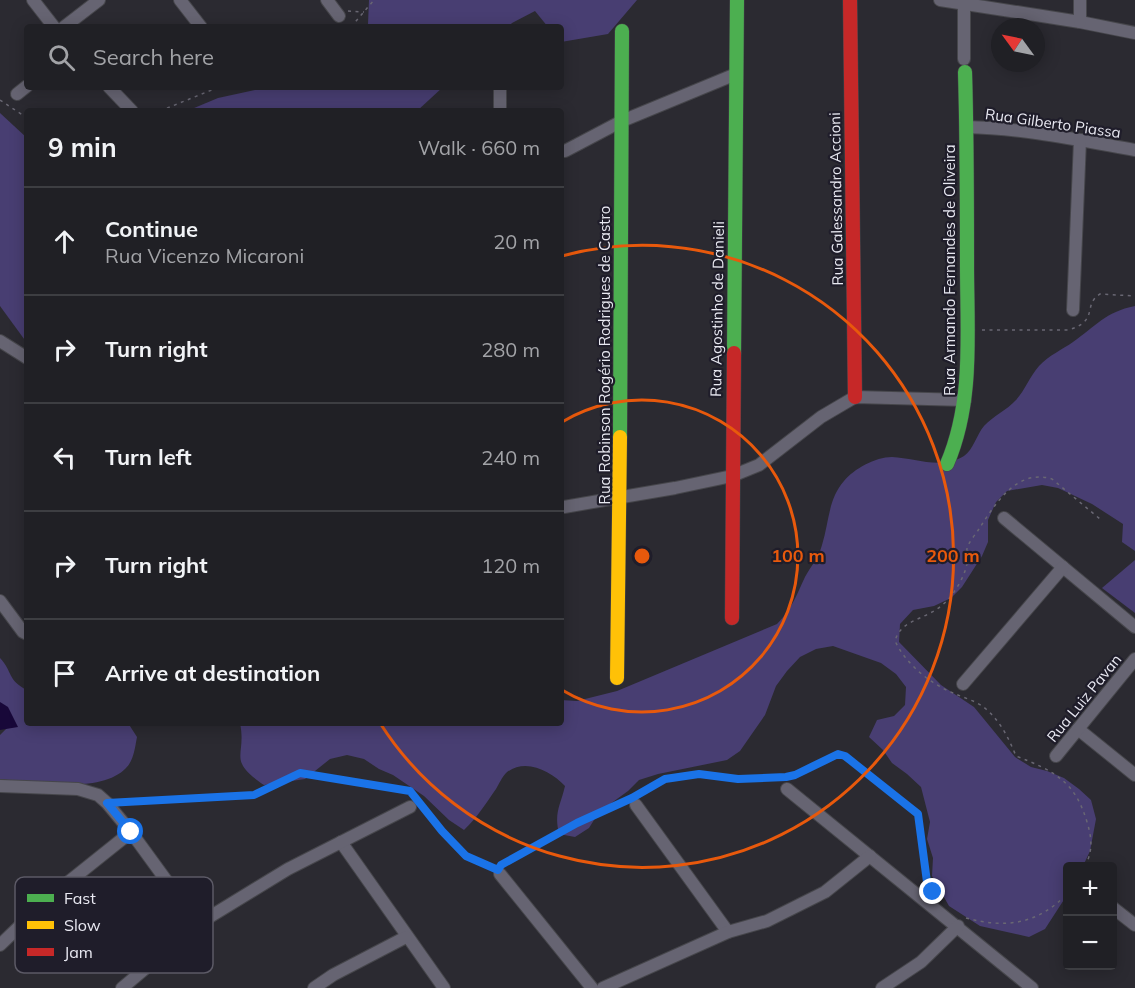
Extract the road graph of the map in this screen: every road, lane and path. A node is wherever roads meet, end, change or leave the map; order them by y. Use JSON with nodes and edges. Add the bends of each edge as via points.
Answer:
{"nodes":[{"id":1,"x":33,"y":0,"type":"edge"},
{"id":2,"x":99,"y":0,"type":"edge"},
{"id":3,"x":180,"y":0,"type":"edge"},
{"id":4,"x":327,"y":0,"type":"edge"},
{"id":5,"x":374,"y":0,"type":"edge"},
{"id":6,"x":737,"y":0,"type":"edge"},
{"id":7,"x":850,"y":0,"type":"edge"},
{"id":8,"x":940,"y":0,"type":"edge"},
{"id":9,"x":1080,"y":0,"type":"edge"},
{"id":10,"x":964,"y":2,"type":"edge"},
{"id":11,"x":365,"y":12,"type":"junction"},
{"id":12,"x":339,"y":16,"type":"joint"},
{"id":13,"x":1080,"y":21,"type":"junction"},
{"id":14,"x":52,"y":24,"type":"edge"},
{"id":15,"x":68,"y":24,"type":"edge"},
{"id":16,"x":199,"y":24,"type":"edge"},
{"id":17,"x":354,"y":24,"type":"edge"},
{"id":18,"x":621,"y":31,"type":"dead end"},
{"id":19,"x":1135,"y":33,"type":"edge"},
{"id":20,"x":964,"y":66,"type":"joint"},
{"id":21,"x":736,"y":74,"type":"junction"},
{"id":22,"x":112,"y":90,"type":"edge"},
{"id":23,"x":212,"y":90,"type":"edge"},
{"id":24,"x":500,"y":90,"type":"edge"},
{"id":25,"x":0,"y":100,"type":"edge"},
{"id":26,"x":129,"y":108,"type":"edge"},
{"id":27,"x":167,"y":108,"type":"edge"},
{"id":28,"x":500,"y":108,"type":"edge"},
{"id":29,"x":24,"y":116,"type":"edge"},
{"id":30,"x":622,"y":121,"type":"junction"},
{"id":31,"x":966,"y":126,"type":"junction"},
{"id":32,"x":1080,"y":140,"type":"junction"},
{"id":33,"x":1135,"y":150,"type":"edge"},
{"id":34,"x":565,"y":151,"type":"dead end"},
{"id":35,"x":1135,"y":296,"type":"edge"},
{"id":36,"x":1073,"y":310,"type":"dead end"},
{"id":37,"x":967,"y":330,"type":"junction"},
{"id":38,"x":0,"y":341,"type":"edge"},
{"id":39,"x":24,"y":356,"type":"edge"},
{"id":40,"x":855,"y":397,"type":"junction"},
{"id":41,"x":965,"y":400,"type":"junction"},
{"id":42,"x":947,"y":464,"type":"dead end"},
{"id":43,"x":732,"y":476,"type":"junction"},
{"id":44,"x":620,"y":496,"type":"junction"},
{"id":45,"x":564,"y":507,"type":"dead end"},
{"id":46,"x":1004,"y":518,"type":"dead end"},
{"id":47,"x":1063,"y":567,"type":"junction"},
{"id":48,"x":0,"y":601,"type":"edge"},
{"id":49,"x":732,"y":618,"type":"dead end"},
{"id":50,"x":1135,"y":627,"type":"edge"},
{"id":51,"x":24,"y":632,"type":"edge"},
{"id":52,"x":1135,"y":659,"type":"edge"},
{"id":53,"x":617,"y":678,"type":"dead end"},
{"id":54,"x":963,"y":684,"type":"dead end"},
{"id":55,"x":1078,"y":729,"type":"junction"},
{"id":56,"x":1056,"y":756,"type":"dead end"},
{"id":57,"x":1135,"y":775,"type":"edge"},
{"id":58,"x":0,"y":786,"type":"edge"},
{"id":59,"x":787,"y":789,"type":"dead end"},
{"id":60,"x":631,"y":802,"type":"junction"},
{"id":61,"x":107,"y":803,"type":"junction"},
{"id":62,"x":410,"y":807,"type":"dead end"},
{"id":63,"x":131,"y":832,"type":"junction"},
{"id":64,"x":341,"y":842,"type":"junction"},
{"id":65,"x":870,"y":856,"type":"junction"},
{"id":66,"x":499,"y":872,"type":"junction"},
{"id":67,"x":75,"y":877,"type":"edge"},
{"id":68,"x":164,"y":877,"type":"edge"},
{"id":69,"x":933,"y":892,"type":"dead end"},
{"id":70,"x":1063,"y":898,"type":"edge"},
{"id":71,"x":1117,"y":910,"type":"edge"},
{"id":72,"x":213,"y":915,"type":"edge"},
{"id":73,"x":959,"y":920,"type":"junction"},
{"id":74,"x":1135,"y":925,"type":"edge"},
{"id":75,"x":15,"y":931,"type":"edge"},
{"id":76,"x":728,"y":932,"type":"junction"},
{"id":77,"x":406,"y":937,"type":"junction"},
{"id":78,"x":0,"y":945,"type":"edge"},
{"id":79,"x":140,"y":973,"type":"edge"},
{"id":80,"x":122,"y":988,"type":"edge"},
{"id":81,"x":314,"y":988,"type":"edge"},
{"id":82,"x":444,"y":988,"type":"edge"},
{"id":83,"x":592,"y":988,"type":"edge"},
{"id":84,"x":603,"y":988,"type":"edge"},
{"id":85,"x":882,"y":988,"type":"edge"},
{"id":86,"x":1032,"y":988,"type":"edge"}],
"edges":[{"from":1,"to":14,"type":"street"},
{"from":2,"to":15,"type":"street"},
{"from":3,"to":16,"type":"street"},
{"from":4,"to":12,"type":"street"},
{"from":5,"to":11,"type":"path"},
{"from":6,"to":21,"type":"street","name":"Rua Agostinho de Danieli"},
{"from":7,"to":40,"type":"street","name":"Rua Galessandro Accioni"},
{"from":8,"to":10,"type":"street"},
{"from":9,"to":13,"type":"street"},
{"from":10,"to":13,"type":"street"},
{"from":10,"to":20,"type":"street","name":"Rua Armando Fernandes de Oliveira"},
{"from":11,"to":12,"type":"path","via":[[350,9]]},
{"from":11,"to":17,"type":"path"},
{"from":13,"to":19,"type":"street"},
{"from":18,"to":30,"type":"street","name":"Rua Robinson Rogério Rodrigues de Castro"},
{"from":20,"to":31,"type":"street","name":"Rua Armando Fernandes de Oliveira"},
{"from":21,"to":30,"type":"street"},
{"from":21,"to":43,"type":"street","name":"Rua Agostinho de Danieli"},
{"from":22,"to":26,"type":"street"},
{"from":23,"to":27,"type":"path"},
{"from":24,"to":28,"type":"street"},
{"from":25,"to":29,"type":"path"},
{"from":30,"to":34,"type":"street"},
{"from":30,"to":44,"type":"street","name":"Rua Robinson Rogério Rodrigues de Castro"},
{"from":31,"to":32,"type":"street","name":"Rua Gilberto Piassa"},
{"from":31,"to":37,"type":"street","name":"Rua Armando Fernandes de Oliveira"},
{"from":32,"to":33,"type":"street","name":"Rua Gilberto Piassa"},
{"from":32,"to":36,"type":"street"},
{"from":35,"to":37,"type":"path","via":[[1100,294],[1093,301],[1089,317],[1081,326],[1068,330]]},
{"from":37,"to":41,"type":"street","name":"Rua Armando Fernandes de Oliveira"},
{"from":38,"to":39,"type":"street"},
{"from":40,"to":41,"type":"street"},
{"from":40,"to":43,"type":"street","via":[[821,417],[759,465]]},
{"from":41,"to":42,"type":"street","name":"Rua Armando Fernandes de Oliveira","via":[[957,445]]},
{"from":43,"to":44,"type":"street"},
{"from":43,"to":49,"type":"street","name":"Rua Agostinho de Danieli"},
{"from":44,"to":45,"type":"street"},
{"from":44,"to":53,"type":"street","name":"Rua Robinson Rogério Rodrigues de Castro"},
{"from":46,"to":47,"type":"street"},
{"from":47,"to":50,"type":"street"},
{"from":47,"to":54,"type":"street"},
{"from":48,"to":51,"type":"street"},
{"from":52,"to":55,"type":"street","name":"Rua Luiz Pavan"},
{"from":55,"to":56,"type":"street","name":"Rua Luiz Pavan"},
{"from":55,"to":57,"type":"street"},
{"from":58,"to":61,"type":"street","via":[[78,789],[98,795]]},
{"from":59,"to":65,"type":"street"},
{"from":60,"to":66,"type":"path","via":[[577,823],[501,865]]},
{"from":60,"to":69,"type":"path","via":[[665,779],[699,774],[738,779],[795,775],[838,754],[845,756],[918,814],[927,882]]},
{"from":60,"to":76,"type":"street"},
{"from":61,"to":63,"type":"street"},
{"from":61,"to":66,"type":"path","via":[[254,795],[300,773],[410,791],[466,856]]},
{"from":62,"to":64,"type":"street"},
{"from":63,"to":67,"type":"street"},
{"from":63,"to":68,"type":"street"},
{"from":64,"to":72,"type":"street"},
{"from":64,"to":77,"type":"street"},
{"from":65,"to":73,"type":"street"},
{"from":65,"to":76,"type":"street","via":[[825,892],[767,921]]},
{"from":66,"to":83,"type":"street"},
{"from":70,"to":73,"type":"path","via":[[1052,909],[1011,924]]},
{"from":71,"to":74,"type":"street"},
{"from":73,"to":85,"type":"street","via":[[921,962]]},
{"from":73,"to":86,"type":"street"},
{"from":75,"to":78,"type":"street"},
{"from":76,"to":84,"type":"street"},
{"from":77,"to":81,"type":"street"},
{"from":77,"to":82,"type":"street"},
{"from":79,"to":80,"type":"street"}]}
